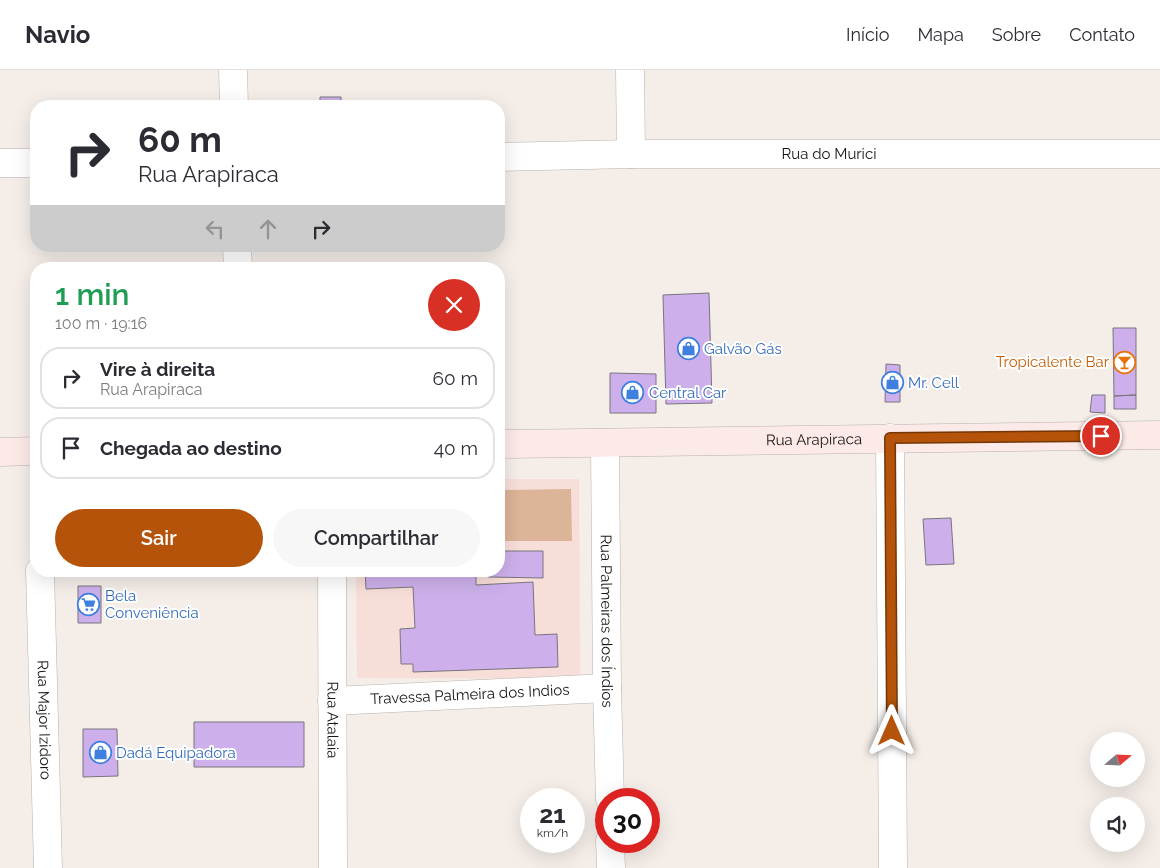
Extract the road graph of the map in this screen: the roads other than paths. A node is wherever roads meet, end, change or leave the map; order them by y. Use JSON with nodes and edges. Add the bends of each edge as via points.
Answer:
{"nodes":[{"id":1,"x":233,"y":70,"type":"edge"},
{"id":2,"x":630,"y":70,"type":"edge"},
{"id":3,"x":234,"y":100,"type":"edge"},
{"id":4,"x":631,"y":154,"type":"junction"},
{"id":5,"x":1160,"y":154,"type":"edge"},
{"id":6,"x":505,"y":157,"type":"edge"},
{"id":7,"x":0,"y":163,"type":"edge"},
{"id":8,"x":30,"y":163,"type":"edge"},
{"id":9,"x":1160,"y":435,"type":"edge"},
{"id":10,"x":890,"y":438,"type":"junction"},
{"id":11,"x":605,"y":443,"type":"junction"},
{"id":12,"x":505,"y":444,"type":"edge"},
{"id":13,"x":0,"y":452,"type":"edge"},
{"id":14,"x":30,"y":452,"type":"edge"},
{"id":15,"x":40,"y":577,"type":"edge"},
{"id":16,"x":332,"y":577,"type":"edge"},
{"id":17,"x":607,"y":688,"type":"junction"},
{"id":18,"x":332,"y":701,"type":"junction"},
{"id":19,"x":610,"y":788,"type":"edge"},
{"id":20,"x":610,"y":853,"type":"edge"},
{"id":21,"x":48,"y":868,"type":"edge"},
{"id":22,"x":333,"y":868,"type":"edge"},
{"id":23,"x":611,"y":868,"type":"edge"},
{"id":24,"x":893,"y":868,"type":"edge"}],
"edges":[{"from":1,"to":3,"type":"street"},
{"from":2,"to":4,"type":"street"},
{"from":4,"to":5,"type":"street","name":"Rua do Murici"},
{"from":4,"to":6,"type":"street","name":"Rua do Murici"},
{"from":7,"to":8,"type":"street"},
{"from":9,"to":10,"type":"street","name":"Rua Arapiraca"},
{"from":10,"to":11,"type":"street","name":"Rua Arapiraca"},
{"from":10,"to":24,"type":"street"},
{"from":11,"to":12,"type":"street","name":"Rua Arapiraca"},
{"from":11,"to":17,"type":"street","name":"Rua Palmeiras dos Índios"},
{"from":13,"to":14,"type":"street"},
{"from":15,"to":21,"type":"street","name":"Rua Major Izidoro"},
{"from":16,"to":18,"type":"street","name":"Rua Atalaia"},
{"from":17,"to":18,"type":"street","name":"Travessa Palmeira dos Indios"},
{"from":17,"to":19,"type":"street","name":"Rua Palmeiras dos Índios"},
{"from":18,"to":22,"type":"street","name":"Rua Atalaia"},
{"from":20,"to":23,"type":"street"}]}
